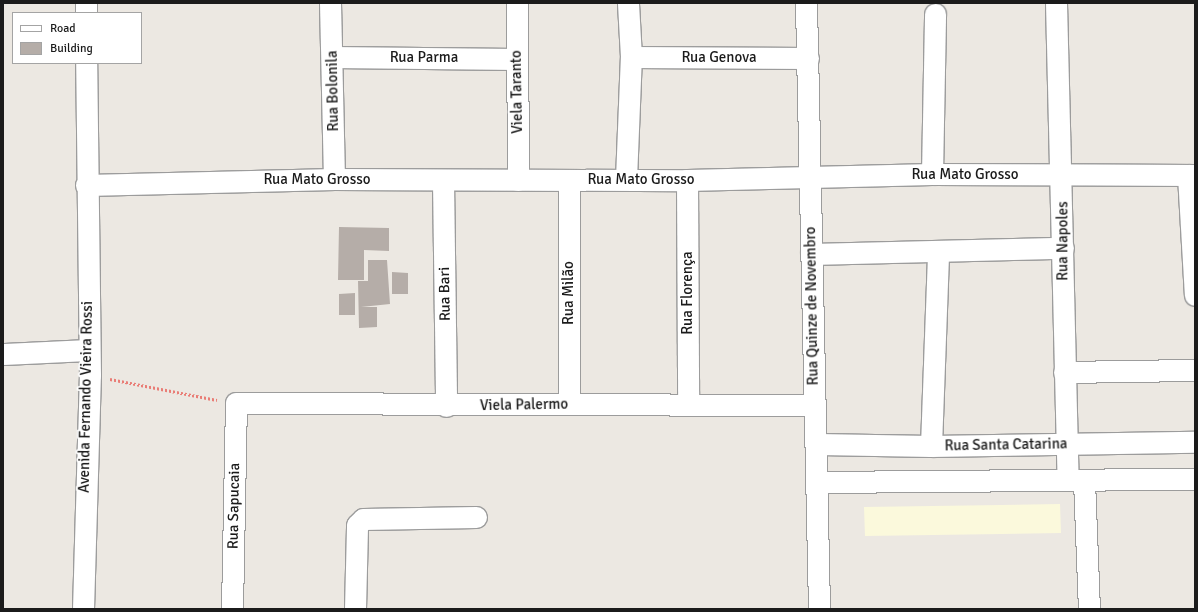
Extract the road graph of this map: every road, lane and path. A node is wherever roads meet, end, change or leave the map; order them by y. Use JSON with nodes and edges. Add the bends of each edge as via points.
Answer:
{"nodes":[{"id":1,"x":330,"y":3,"type":"edge"},
{"id":2,"x":517,"y":3,"type":"edge"},
{"id":3,"x":628,"y":3,"type":"edge"},
{"id":4,"x":806,"y":3,"type":"edge"},
{"id":5,"x":1056,"y":3,"type":"edge"},
{"id":6,"x":935,"y":14,"type":"dead end"},
{"id":7,"x":332,"y":57,"type":"junction"},
{"id":8,"x":631,"y":57,"type":"junction"},
{"id":9,"x":808,"y":58,"type":"junction"},
{"id":10,"x":516,"y":59,"type":"junction"},
{"id":11,"x":86,"y":64,"type":"edge"},
{"id":12,"x":932,"y":174,"type":"junction"},
{"id":13,"x":1192,"y":175,"type":"edge"},
{"id":14,"x":1062,"y":176,"type":"junction"},
{"id":15,"x":809,"y":177,"type":"junction"},
{"id":16,"x":334,"y":179,"type":"junction"},
{"id":17,"x":626,"y":179,"type":"junction"},
{"id":18,"x":518,"y":180,"type":"junction"},
{"id":19,"x":687,"y":180,"type":"junction"},
{"id":20,"x":569,"y":181,"type":"junction"},
{"id":21,"x":443,"y":182,"type":"junction"},
{"id":22,"x":86,"y":184,"type":"junction"},
{"id":23,"x":1063,"y":248,"type":"junction"},
{"id":24,"x":938,"y":251,"type":"junction"},
{"id":25,"x":811,"y":254,"type":"junction"},
{"id":26,"x":1195,"y":295,"type":"edge"},
{"id":27,"x":88,"y":350,"type":"junction"},
{"id":28,"x":3,"y":354,"type":"edge"},
{"id":29,"x":1195,"y":370,"type":"edge"},
{"id":30,"x":1064,"y":372,"type":"junction"},
{"id":31,"x":90,"y":375,"type":"junction"},
{"id":32,"x":236,"y":404,"type":"junction"},
{"id":33,"x":570,"y":404,"type":"junction"},
{"id":34,"x":688,"y":405,"type":"junction"},
{"id":35,"x":813,"y":405,"type":"junction"},
{"id":36,"x":446,"y":406,"type":"junction"},
{"id":37,"x":1195,"y":442,"type":"edge"},
{"id":38,"x":818,"y":444,"type":"junction"},
{"id":39,"x":1066,"y":444,"type":"junction"},
{"id":40,"x":931,"y":446,"type":"junction"},
{"id":41,"x":1195,"y":479,"type":"edge"},
{"id":42,"x":1076,"y":480,"type":"junction"},
{"id":43,"x":819,"y":482,"type":"junction"},
{"id":44,"x":476,"y":517,"type":"dead end"},
{"id":45,"x":83,"y":609,"type":"edge"},
{"id":46,"x":232,"y":609,"type":"edge"},
{"id":47,"x":355,"y":609,"type":"edge"},
{"id":48,"x":819,"y":609,"type":"edge"},
{"id":49,"x":1089,"y":609,"type":"edge"}],
"edges":[{"from":1,"to":7,"type":"street","name":"Rua Bolonila"},
{"from":2,"to":10,"type":"street","name":"Viela Taranto"},
{"from":3,"to":8,"type":"street"},
{"from":4,"to":9,"type":"street","name":"Rua Quinze de Novembro"},
{"from":5,"to":14,"type":"street","name":"Rua Napoles"},
{"from":6,"to":12,"type":"street"},
{"from":7,"to":10,"type":"street","name":"Rua Parma"},
{"from":7,"to":16,"type":"street","name":"Rua Bolonila"},
{"from":8,"to":9,"type":"street","name":"Rua Genova"},
{"from":8,"to":17,"type":"street"},
{"from":9,"to":15,"type":"street","name":"Rua Quinze de Novembro"},
{"from":10,"to":18,"type":"street","name":"Viela Taranto"},
{"from":11,"to":22,"type":"street","name":"Avenida Fernando Vieira Rossi"},
{"from":12,"to":14,"type":"street","name":"Rua Mato Grosso"},
{"from":12,"to":15,"type":"street","name":"Rua Mato Grosso"},
{"from":13,"to":14,"type":"street","name":"Rua Mato Grosso"},
{"from":13,"to":26,"type":"street"},
{"from":14,"to":23,"type":"street","name":"Rua Napoles"},
{"from":15,"to":19,"type":"street","name":"Rua Mato Grosso"},
{"from":15,"to":25,"type":"street","name":"Rua Quinze de Novembro"},
{"from":16,"to":21,"type":"street","name":"Rua Mato Grosso"},
{"from":16,"to":22,"type":"street","name":"Rua Mato Grosso"},
{"from":17,"to":19,"type":"street","name":"Rua Mato Grosso"},
{"from":17,"to":20,"type":"street","name":"Rua Mato Grosso"},
{"from":18,"to":20,"type":"street","name":"Rua Mato Grosso"},
{"from":18,"to":21,"type":"street","name":"Rua Mato Grosso"},
{"from":19,"to":34,"type":"street","name":"Rua Florença"},
{"from":20,"to":33,"type":"street","name":"Rua Milão"},
{"from":21,"to":36,"type":"street","name":"Rua Bari"},
{"from":22,"to":27,"type":"street","name":"Avenida Fernando Vieira Rossi"},
{"from":23,"to":24,"type":"street"},
{"from":23,"to":30,"type":"street","name":"Rua Napoles"},
{"from":24,"to":25,"type":"street"},
{"from":24,"to":40,"type":"street"},
{"from":25,"to":35,"type":"street","name":"Rua Quinze de Novembro"},
{"from":27,"to":28,"type":"street"},
{"from":27,"to":31,"type":"street","name":"Avenida Fernando Vieira Rossi"},
{"from":29,"to":30,"type":"street"},
{"from":30,"to":39,"type":"street","name":"Rua Napoles"},
{"from":31,"to":32,"type":"path"},
{"from":31,"to":45,"type":"street","name":"Avenida Fernando Vieira Rossi"},
{"from":32,"to":36,"type":"street","name":"Viela Palermo"},
{"from":32,"to":46,"type":"street","name":"Rua Sapucaia"},
{"from":33,"to":34,"type":"street","name":"Viela Palermo"},
{"from":33,"to":36,"type":"street","name":"Viela Palermo"},
{"from":34,"to":35,"type":"street","name":"Viela Palermo"},
{"from":35,"to":38,"type":"street","name":"Rua Quinze de Novembro"},
{"from":37,"to":39,"type":"street","name":"Rua Santa Catarina"},
{"from":38,"to":40,"type":"street","name":"Rua Santa Catarina"},
{"from":38,"to":43,"type":"street","name":"Rua Quinze de Novembro"},
{"from":39,"to":40,"type":"street","name":"Rua Santa Catarina"},
{"from":39,"to":42,"type":"street","name":"Rua Napoles"},
{"from":41,"to":42,"type":"street"},
{"from":42,"to":43,"type":"street"},
{"from":42,"to":49,"type":"street","name":"Rua Napoles"},
{"from":43,"to":48,"type":"street","name":"Rua Quinze de Novembro"},
{"from":44,"to":47,"type":"street","via":[[363,519],[357,525]]}]}
